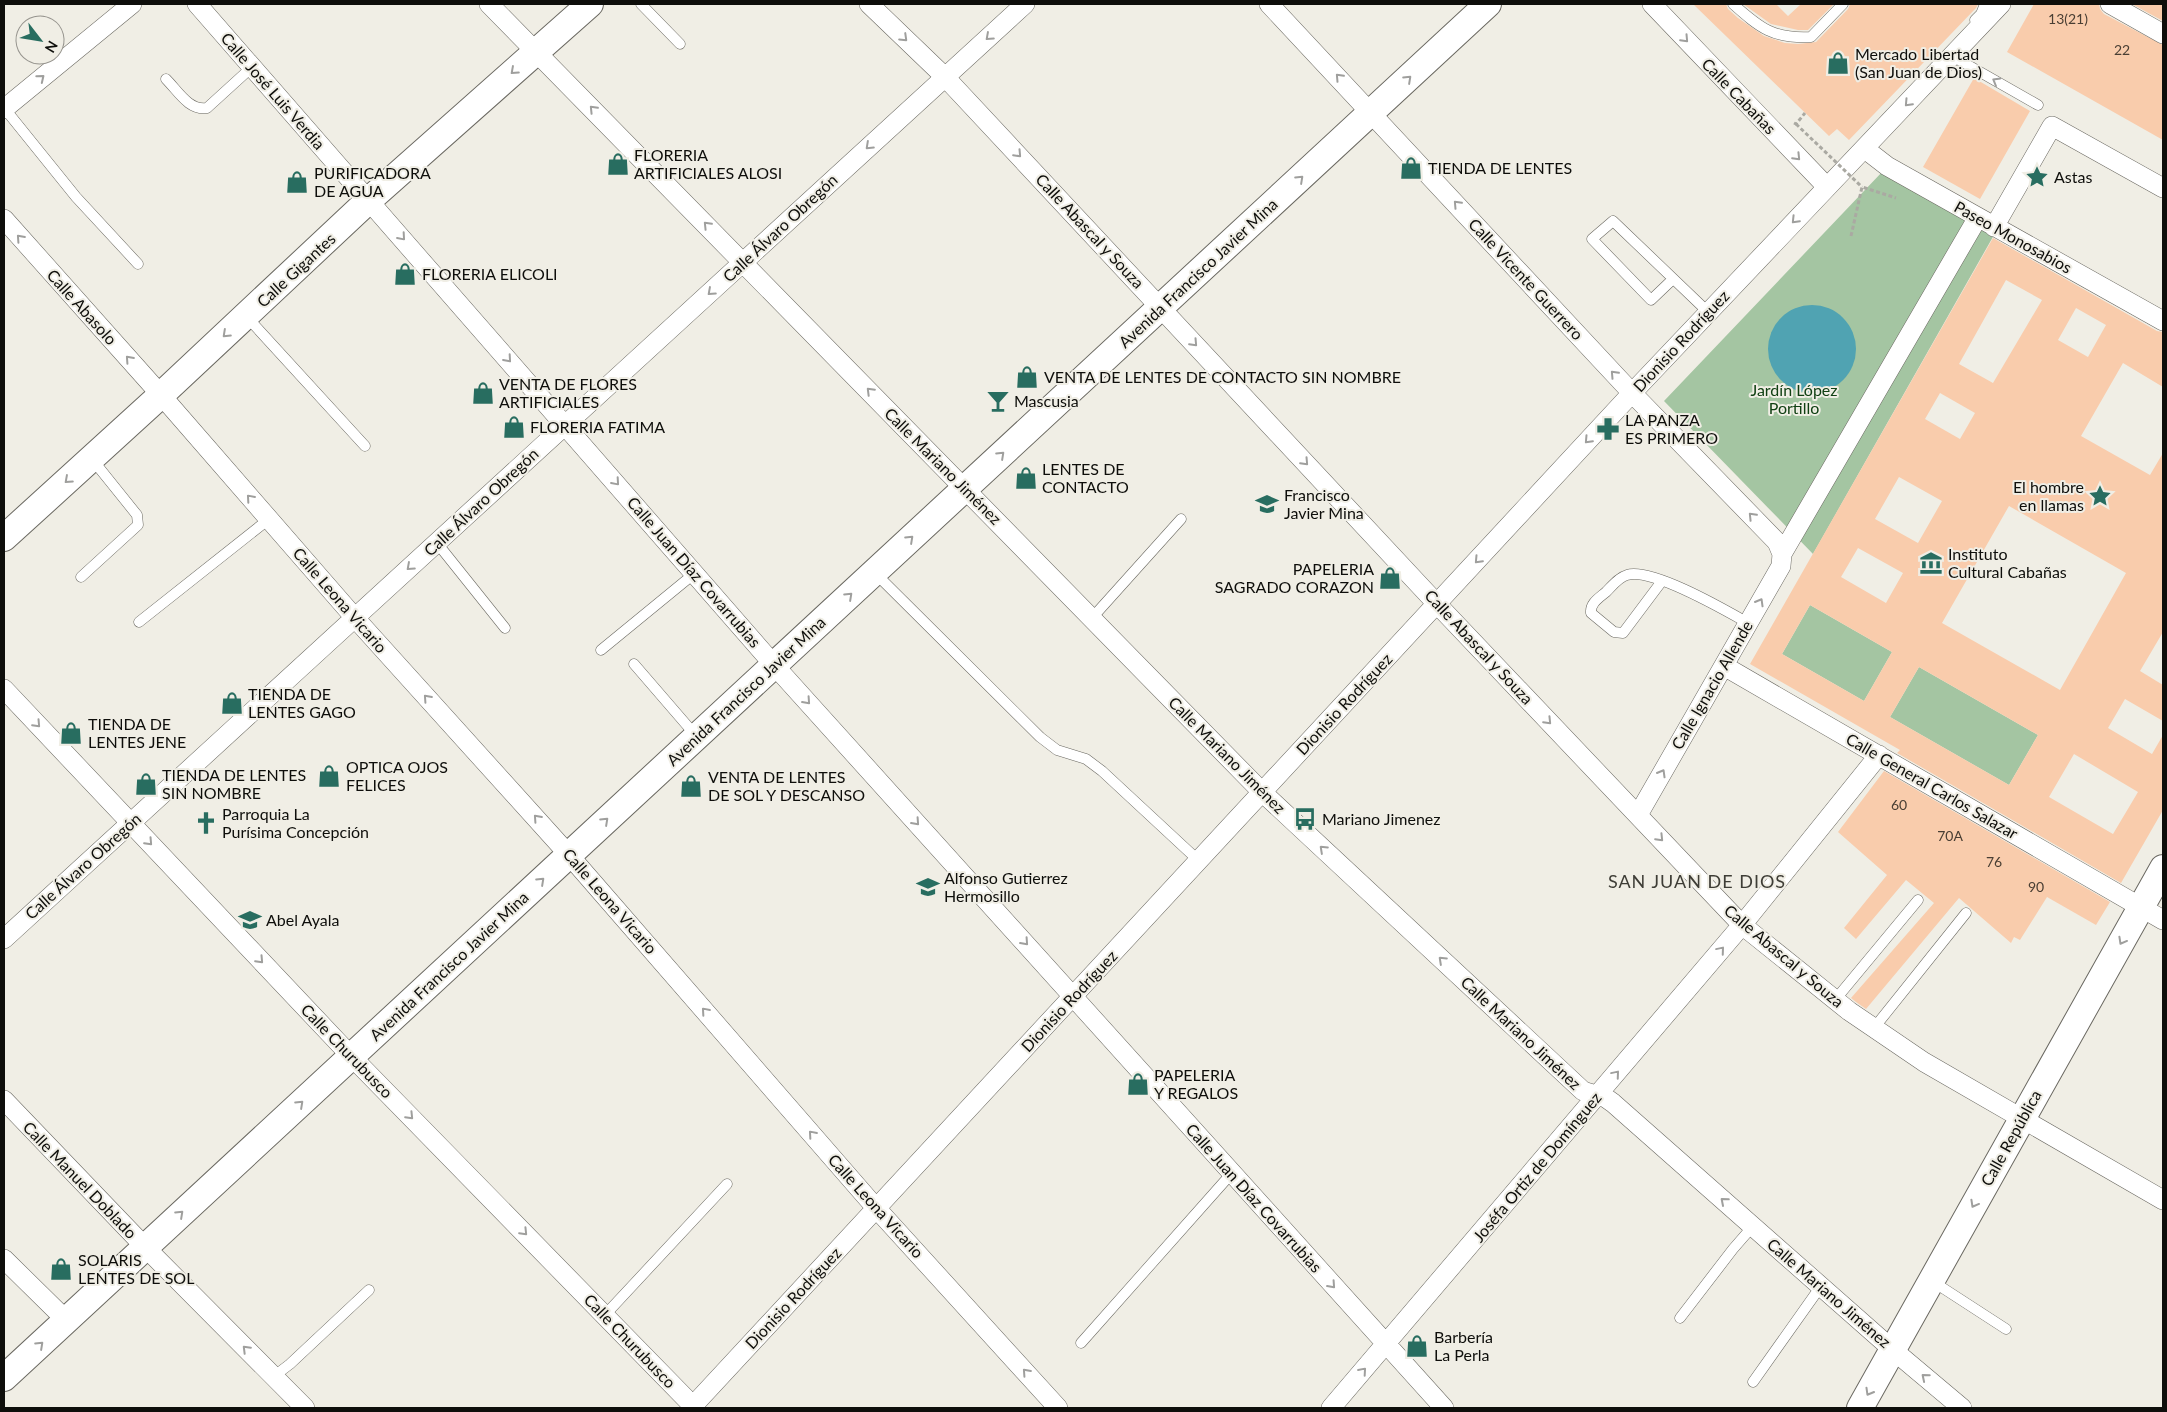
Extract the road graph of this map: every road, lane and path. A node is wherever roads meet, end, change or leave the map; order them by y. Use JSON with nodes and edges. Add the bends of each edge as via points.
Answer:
{"nodes":[{"id":1,"x":132,"y":4,"type":"edge"},
{"id":2,"x":490,"y":4,"type":"edge"},
{"id":3,"x":590,"y":4,"type":"edge"},
{"id":4,"x":641,"y":4,"type":"edge"},
{"id":5,"x":870,"y":4,"type":"edge"},
{"id":6,"x":1025,"y":4,"type":"edge"},
{"id":7,"x":1269,"y":4,"type":"edge"},
{"id":8,"x":1488,"y":4,"type":"edge"},
{"id":9,"x":1652,"y":4,"type":"edge"},
{"id":10,"x":1733,"y":4,"type":"edge"},
{"id":11,"x":1843,"y":4,"type":"edge"},
{"id":12,"x":1985,"y":4,"type":"edge"},
{"id":13,"x":2001,"y":4,"type":"edge"},
{"id":14,"x":2110,"y":4,"type":"edge"},
{"id":15,"x":202,"y":5,"type":"edge"},
{"id":16,"x":2163,"y":34,"type":"edge"},
{"id":17,"x":680,"y":44,"type":"dead end"},
{"id":18,"x":537,"y":50,"type":"junction"},
{"id":19,"x":1952,"y":56,"type":"junction"},
{"id":20,"x":252,"y":67,"type":"junction"},
{"id":21,"x":945,"y":77,"type":"junction"},
{"id":22,"x":166,"y":79,"type":"dead end"},
{"id":23,"x":1928,"y":81,"type":"junction"},
{"id":24,"x":2038,"y":105,"type":"dead end"},
{"id":25,"x":4,"y":109,"type":"edge"},
{"id":26,"x":1372,"y":112,"type":"junction"},
{"id":27,"x":1805,"y":113,"type":"dead end"},
{"id":28,"x":1865,"y":150,"type":"junction"},
{"id":29,"x":1862,"y":187,"type":"junction"},
{"id":30,"x":1826,"y":188,"type":"junction"},
{"id":31,"x":2163,"y":188,"type":"edge"},
{"id":32,"x":1896,"y":198,"type":"dead end"},
{"id":33,"x":370,"y":200,"type":"junction"},
{"id":34,"x":4,"y":219,"type":"edge"},
{"id":35,"x":1973,"y":219,"type":"junction"},
{"id":36,"x":1994,"y":227,"type":"junction"},
{"id":37,"x":1851,"y":236,"type":"dead end"},
{"id":38,"x":743,"y":262,"type":"junction"},
{"id":39,"x":138,"y":264,"type":"dead end"},
{"id":40,"x":1674,"y":279,"type":"junction"},
{"id":41,"x":1161,"y":307,"type":"junction"},
{"id":42,"x":1708,"y":312,"type":"junction"},
{"id":43,"x":246,"y":316,"type":"junction"},
{"id":44,"x":2163,"y":321,"type":"edge"},
{"id":45,"x":1632,"y":393,"type":"junction"},
{"id":46,"x":161,"y":395,"type":"junction"},
{"id":47,"x":566,"y":425,"type":"junction"},
{"id":48,"x":364,"y":446,"type":"dead end"},
{"id":49,"x":92,"y":458,"type":"junction"},
{"id":50,"x":965,"y":488,"type":"junction"},
{"id":51,"x":269,"y":519,"type":"junction"},
{"id":52,"x":1181,"y":519,"type":"dead end"},
{"id":53,"x":4,"y":538,"type":"edge"},
{"id":54,"x":436,"y":543,"type":"junction"},
{"id":55,"x":1782,"y":554,"type":"junction"},
{"id":56,"x":874,"y":572,"type":"junction"},
{"id":57,"x":695,"y":573,"type":"junction"},
{"id":58,"x":81,"y":577,"type":"dead end"},
{"id":59,"x":1662,"y":581,"type":"junction"},
{"id":60,"x":1437,"y":604,"type":"junction"},
{"id":61,"x":355,"y":618,"type":"junction"},
{"id":62,"x":1092,"y":618,"type":"junction"},
{"id":63,"x":139,"y":622,"type":"dead end"},
{"id":64,"x":1748,"y":623,"type":"junction"},
{"id":65,"x":505,"y":628,"type":"dead end"},
{"id":66,"x":601,"y":650,"type":"dead end"},
{"id":67,"x":634,"y":664,"type":"dead end"},
{"id":68,"x":774,"y":665,"type":"junction"},
{"id":69,"x":1724,"y":666,"type":"junction"},
{"id":70,"x":4,"y":689,"type":"edge"},
{"id":71,"x":697,"y":737,"type":"junction"},
{"id":72,"x":1879,"y":755,"type":"junction"},
{"id":73,"x":1262,"y":792,"type":"junction"},
{"id":74,"x":1638,"y":816,"type":"junction"},
{"id":75,"x":130,"y":823,"type":"junction"},
{"id":76,"x":569,"y":855,"type":"junction"},
{"id":77,"x":1199,"y":861,"type":"junction"},
{"id":78,"x":2163,"y":868,"type":"edge"},
{"id":79,"x":1918,"y":900,"type":"dead end"},
{"id":80,"x":2141,"y":908,"type":"junction"},
{"id":81,"x":1966,"y":913,"type":"dead end"},
{"id":82,"x":2163,"y":920,"type":"edge"},
{"id":83,"x":1742,"y":925,"type":"junction"},
{"id":84,"x":4,"y":939,"type":"edge"},
{"id":85,"x":1073,"y":996,"type":"junction"},
{"id":86,"x":1835,"y":1000,"type":"junction"},
{"id":87,"x":1874,"y":1028,"type":"junction"},
{"id":88,"x":351,"y":1056,"type":"junction"},
{"id":89,"x":1598,"y":1096,"type":"junction"},
{"id":90,"x":4,"y":1100,"type":"edge"},
{"id":91,"x":2022,"y":1119,"type":"junction"},
{"id":92,"x":1231,"y":1174,"type":"junction"},
{"id":93,"x":727,"y":1184,"type":"dead end"},
{"id":94,"x":2163,"y":1200,"type":"edge"},
{"id":95,"x":876,"y":1208,"type":"junction"},
{"id":96,"x":1753,"y":1226,"type":"junction"},
{"id":97,"x":145,"y":1247,"type":"junction"},
{"id":98,"x":4,"y":1259,"type":"edge"},
{"id":99,"x":1932,"y":1281,"type":"junction"},
{"id":100,"x":1821,"y":1286,"type":"junction"},
{"id":101,"x":369,"y":1290,"type":"dead end"},
{"id":102,"x":604,"y":1315,"type":"junction"},
{"id":103,"x":1680,"y":1318,"type":"dead end"},
{"id":104,"x":66,"y":1320,"type":"junction"},
{"id":105,"x":2006,"y":1329,"type":"dead end"},
{"id":106,"x":1081,"y":1343,"type":"dead end"},
{"id":107,"x":1386,"y":1345,"type":"junction"},
{"id":108,"x":1893,"y":1350,"type":"junction"},
{"id":109,"x":274,"y":1377,"type":"junction"},
{"id":110,"x":4,"y":1378,"type":"edge"},
{"id":111,"x":1753,"y":1382,"type":"dead end"},
{"id":112,"x":305,"y":1408,"type":"edge"},
{"id":113,"x":693,"y":1408,"type":"edge"},
{"id":114,"x":1058,"y":1408,"type":"edge"},
{"id":115,"x":1331,"y":1408,"type":"edge"},
{"id":116,"x":1444,"y":1408,"type":"edge"},
{"id":117,"x":1860,"y":1408,"type":"edge"},
{"id":118,"x":1962,"y":1408,"type":"edge"}],
"edges":[{"from":25,"to":1,"type":"street","one_way":true},
{"from":2,"to":18,"type":"street","name":"Calle Mariano Jiménez"},
{"from":3,"to":18,"type":"main road","name":"Calle Gigantes"},
{"from":4,"to":17,"type":"lane"},
{"from":5,"to":21,"type":"street","name":"Calle Abascal y Souza","one_way":true},
{"from":6,"to":21,"type":"street","name":"Calle Álvaro Obregón","one_way":true},
{"from":26,"to":7,"type":"street","name":"Calle Vicente Guerrero","one_way":true},
{"from":26,"to":8,"type":"main road","name":"Avenida Francisco Javier Mina","one_way":true},
{"from":9,"to":30,"type":"street","name":"Calle Cabañas","one_way":true},
{"from":10,"to":11,"type":"lane","via":[[1759,27],[1798,38],[1811,37]]},
{"from":12,"to":23,"type":"lane","via":[[1981,14],[1934,62]]},
{"from":13,"to":19,"type":"street","name":"Dionisio Rodríguez"},
{"from":14,"to":16,"type":"street"},
{"from":15,"to":20,"type":"street","name":"Calle José Luis Verdia"},
{"from":18,"to":33,"type":"main road","name":"Calle Gigantes","one_way":true},
{"from":38,"to":18,"type":"street","name":"Calle Mariano Jiménez","one_way":true},
{"from":19,"to":23,"type":"street","name":"Dionisio Rodríguez"},
{"from":24,"to":19,"type":"lane","one_way":true},
{"from":20,"to":22,"type":"lane","via":[[207,108],[191,106]]},
{"from":20,"to":33,"type":"street","name":"Calle José Luis Verdia"},
{"from":21,"to":38,"type":"street","name":"Calle Álvaro Obregón","one_way":true},
{"from":21,"to":41,"type":"street","name":"Calle Abascal y Souza","one_way":true},
{"from":23,"to":28,"type":"street","name":"Dionisio Rodríguez","one_way":true},
{"from":25,"to":39,"type":"lane","via":[[76,197]]},
{"from":41,"to":26,"type":"main road","name":"Avenida Francisco Javier Mina","one_way":true},
{"from":45,"to":26,"type":"street","name":"Calle Vicente Guerrero","one_way":true},
{"from":27,"to":29,"type":"path","bridge":true,"via":[[1796,124]]},
{"from":28,"to":30,"type":"street","name":"Dionisio Rodríguez"},
{"from":28,"to":35,"type":"street","name":"Paseo Monosabios"},
{"from":29,"to":32,"type":"path"},
{"from":29,"to":37,"type":"path"},
{"from":30,"to":42,"type":"street","name":"Dionisio Rodríguez","one_way":true},
{"from":31,"to":36,"type":"street","via":[[2052,126]]},
{"from":33,"to":43,"type":"main road","name":"Calle Gigantes"},
{"from":33,"to":47,"type":"street","name":"Calle Juan Díaz Covarrubias","one_way":true},
{"from":46,"to":34,"type":"street","name":"Calle Abasolo","one_way":true},
{"from":35,"to":36,"type":"street","name":"Paseo Monosabios"},
{"from":35,"to":55,"type":"street","name":"Calle Ignacio Allende"},
{"from":36,"to":44,"type":"street","name":"Paseo Monosabios"},
{"from":38,"to":47,"type":"street","name":"Calle Álvaro Obregón","one_way":true},
{"from":50,"to":38,"type":"street","name":"Calle Mariano Jiménez","one_way":true},
{"from":40,"to":40,"type":"lane","via":[[1613,221],[1592,239],[1651,300]]},
{"from":40,"to":42,"type":"lane"},
{"from":50,"to":41,"type":"main road","name":"Avenida Francisco Javier Mina","one_way":true},
{"from":41,"to":60,"type":"street","name":"Calle Abascal y Souza","one_way":true},
{"from":42,"to":45,"type":"street","name":"Dionisio Rodríguez"},
{"from":43,"to":46,"type":"main road","name":"Calle Gigantes","one_way":true},
{"from":43,"to":48,"type":"lane"},
{"from":55,"to":45,"type":"street","name":"Calle Vicente Guerrero","one_way":true,"via":[[1777,542]]},
{"from":45,"to":60,"type":"street","name":"Dionisio Rodríguez","one_way":true},
{"from":46,"to":49,"type":"main road","name":"Calle Gigantes"},
{"from":51,"to":46,"type":"street","name":"Calle Leona Vicario","one_way":true},
{"from":47,"to":54,"type":"street","name":"Calle Álvaro Obregón"},
{"from":47,"to":57,"type":"street","name":"Calle Juan Díaz Covarrubias","one_way":true},
{"from":49,"to":53,"type":"main road","name":"Calle Gigantes","one_way":true},
{"from":49,"to":58,"type":"lane","via":[[137,514],[138,525]]},
{"from":56,"to":50,"type":"main road","name":"Avenida Francisco Javier Mina","one_way":true},
{"from":50,"to":62,"type":"street","name":"Calle Mariano Jiménez"},
{"from":51,"to":61,"type":"street","name":"Calle Leona Vicario"},
{"from":51,"to":63,"type":"lane"},
{"from":52,"to":62,"type":"lane"},
{"from":54,"to":61,"type":"street","name":"Calle Álvaro Obregón","one_way":true},
{"from":54,"to":65,"type":"lane"},
{"from":64,"to":55,"type":"street","name":"Calle Ignacio Allende","one_way":true,"via":[[1780,566]]},
{"from":68,"to":56,"type":"main road","name":"Avenida Francisco Javier Mina","one_way":true},
{"from":56,"to":77,"type":"lane","via":[[1040,737],[1058,750],[1086,759],[1102,771]]},
{"from":57,"to":66,"type":"lane"},
{"from":57,"to":68,"type":"street","name":"Calle Juan Díaz Covarrubias"},
{"from":59,"to":59,"type":"lane","via":[[1634,574],[1625,576],[1593,603],[1591,613],[1614,632],[1623,634]]},
{"from":59,"to":64,"type":"lane","via":[[1705,598]]},
{"from":60,"to":73,"type":"street","name":"Dionisio Rodríguez"},
{"from":60,"to":74,"type":"street","name":"Calle Abascal y Souza","one_way":true},
{"from":61,"to":75,"type":"street","name":"Calle Álvaro Obregón"},
{"from":76,"to":61,"type":"street","name":"Calle Leona Vicario","one_way":true},
{"from":62,"to":73,"type":"street","name":"Calle Mariano Jiménez"},
{"from":64,"to":69,"type":"street","name":"Calle Ignacio Allende"},
{"from":67,"to":71,"type":"lane"},
{"from":68,"to":71,"type":"main road","name":"Avenida Francisco Javier Mina"},
{"from":68,"to":85,"type":"street","name":"Calle Juan Díaz Covarrubias","one_way":true},
{"from":69,"to":72,"type":"street","name":"Calle General Carlos Salazar"},
{"from":74,"to":69,"type":"street","name":"Calle Ignacio Allende","one_way":true},
{"from":70,"to":75,"type":"street","name":"Calle Churubusco","one_way":true},
{"from":76,"to":71,"type":"main road","name":"Avenida Francisco Javier Mina","one_way":true},
{"from":72,"to":80,"type":"street","name":"Calle General Carlos Salazar"},
{"from":72,"to":83,"type":"street","name":"Joséfa Ortiz de Domínguez"},
{"from":73,"to":77,"type":"street","name":"Dionisio Rodríguez"},
{"from":89,"to":73,"type":"street","name":"Calle Mariano Jiménez","one_way":true,"via":[[1583,1091]]},
{"from":74,"to":83,"type":"street","name":"Calle Abascal y Souza","one_way":true},
{"from":75,"to":84,"type":"street","name":"Calle Álvaro Obregón"},
{"from":75,"to":88,"type":"street","name":"Calle Churubusco","one_way":true},
{"from":88,"to":76,"type":"main road","name":"Avenida Francisco Javier Mina","one_way":true},
{"from":95,"to":76,"type":"street","name":"Calle Leona Vicario","one_way":true},
{"from":77,"to":85,"type":"street","name":"Dionisio Rodríguez"},
{"from":78,"to":80,"type":"main road","name":"Calle República"},
{"from":79,"to":86,"type":"lane"},
{"from":80,"to":82,"type":"street","name":"Calle General Carlos Salazar"},
{"from":80,"to":91,"type":"main road","name":"Calle República","one_way":true},
{"from":81,"to":87,"type":"lane"},
{"from":83,"to":86,"type":"street","name":"Calle Abascal y Souza"},
{"from":89,"to":83,"type":"street","name":"Joséfa Ortiz de Domínguez","one_way":true},
{"from":85,"to":92,"type":"street","name":"Calle Juan Díaz Covarrubias"},
{"from":85,"to":95,"type":"street","name":"Dionisio Rodríguez"},
{"from":86,"to":87,"type":"street","name":"Calle Abascal y Souza"},
{"from":87,"to":91,"type":"street","name":"Calle Abascal y Souza","via":[[1924,1062]]},
{"from":97,"to":88,"type":"main road","name":"Avenida Francisco Javier Mina","one_way":true},
{"from":88,"to":102,"type":"street","name":"Calle Churubusco","one_way":true},
{"from":96,"to":89,"type":"street","name":"Calle Mariano Jiménez","one_way":true,"via":[[1613,1103]]},
{"from":89,"to":107,"type":"street","name":"Joséfa Ortiz de Domínguez"},
{"from":90,"to":97,"type":"street","name":"Calle Manuel Doblado"},
{"from":91,"to":94,"type":"street","name":"Calle Abascal y Souza"},
{"from":91,"to":99,"type":"main road","name":"Calle República","one_way":true},
{"from":92,"to":106,"type":"lane"},
{"from":92,"to":107,"type":"street","name":"Calle Juan Díaz Covarrubias","one_way":true},
{"from":93,"to":102,"type":"lane"},
{"from":95,"to":113,"type":"street","name":"Dionisio Rodríguez"},
{"from":114,"to":95,"type":"street","name":"Calle Leona Vicario","one_way":true},
{"from":96,"to":100,"type":"street","name":"Calle Mariano Jiménez"},
{"from":96,"to":103,"type":"lane"},
{"from":97,"to":104,"type":"main road","name":"Avenida Francisco Javier Mina"},
{"from":109,"to":97,"type":"street","name":"Calle Manuel Doblado","one_way":true},
{"from":98,"to":104,"type":"street"},
{"from":99,"to":105,"type":"lane"},
{"from":99,"to":108,"type":"main road","name":"Calle República"},
{"from":100,"to":108,"type":"street","name":"Calle Mariano Jiménez"},
{"from":100,"to":111,"type":"lane"},
{"from":101,"to":109,"type":"lane"},
{"from":102,"to":113,"type":"street","name":"Calle Churubusco"},
{"from":110,"to":104,"type":"main road","name":"Avenida Francisco Javier Mina","one_way":true},
{"from":115,"to":107,"type":"street","name":"Joséfa Ortiz de Domínguez","one_way":true},
{"from":107,"to":116,"type":"street","name":"Calle Juan Díaz Covarrubias"},
{"from":108,"to":117,"type":"main road","name":"Calle República","one_way":true},
{"from":118,"to":108,"type":"street","name":"Calle Mariano Jiménez","one_way":true},
{"from":109,"to":112,"type":"street","name":"Calle Manuel Doblado"}]}
